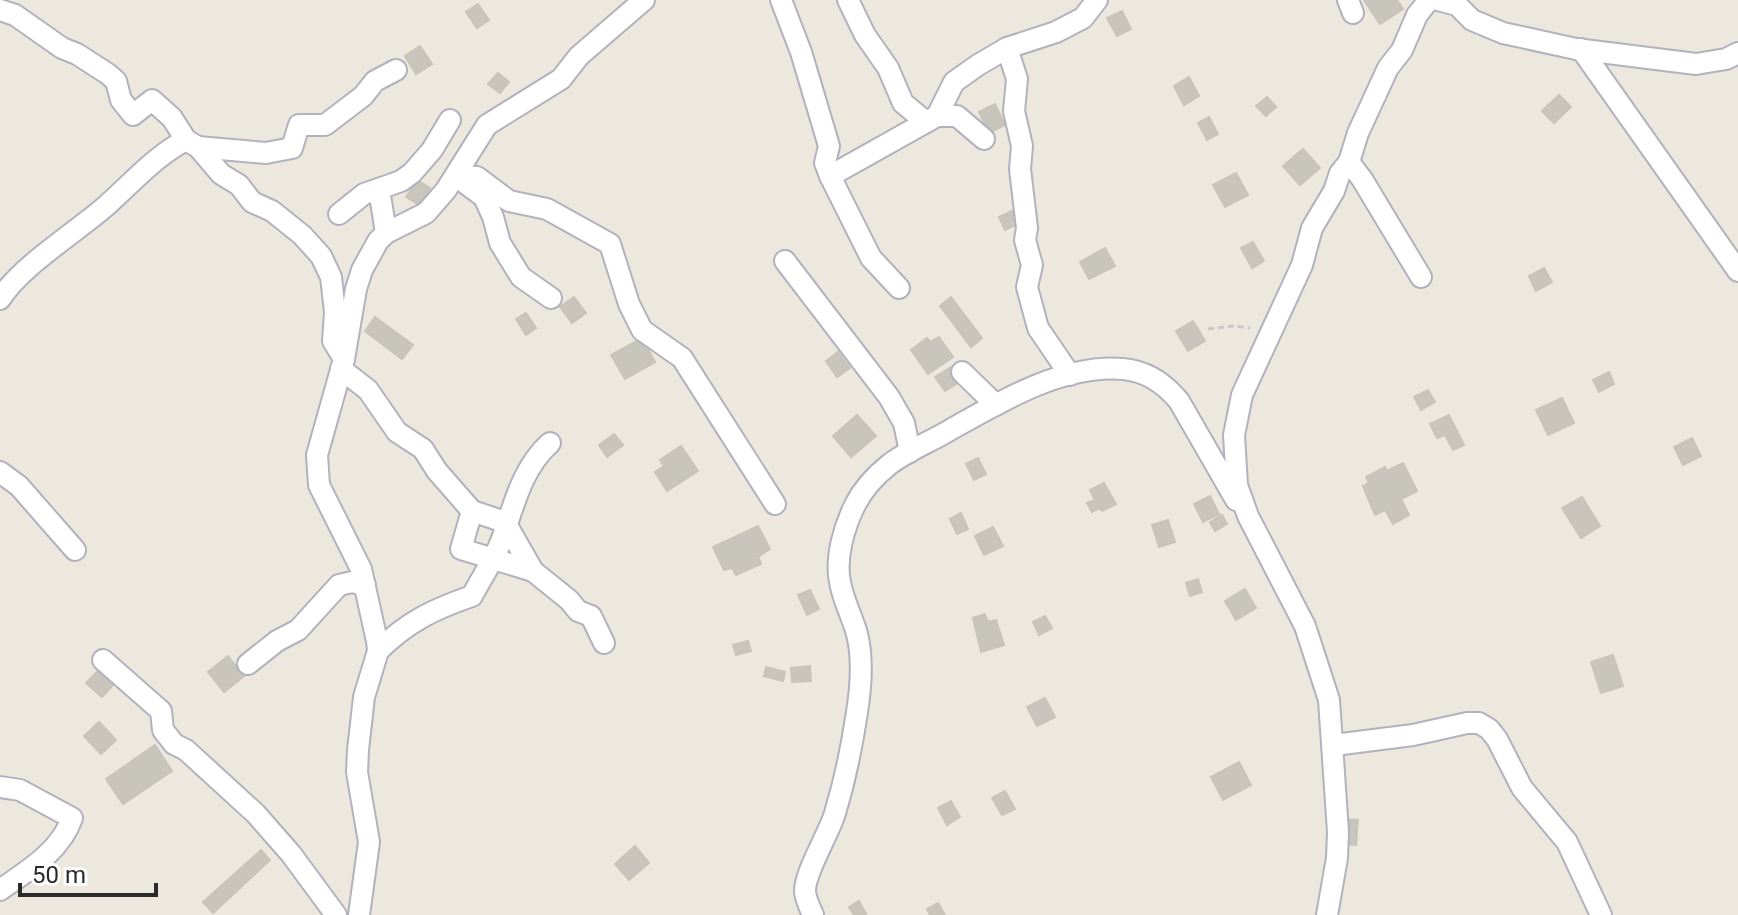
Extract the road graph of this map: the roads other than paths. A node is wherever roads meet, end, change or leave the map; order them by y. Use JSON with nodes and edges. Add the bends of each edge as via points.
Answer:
{"nodes":[{"id":1,"x":644,"y":0,"type":"edge"},
{"id":2,"x":781,"y":0,"type":"edge"},
{"id":3,"x":848,"y":0,"type":"edge"},
{"id":4,"x":1097,"y":0,"type":"edge"},
{"id":5,"x":1429,"y":0,"type":"edge"},
{"id":6,"x":1438,"y":0,"type":"edge"},
{"id":7,"x":0,"y":10,"type":"edge"},
{"id":8,"x":1007,"y":48,"type":"junction"},
{"id":9,"x":1581,"y":49,"type":"junction"},
{"id":10,"x":1738,"y":53,"type":"edge"},
{"id":11,"x":396,"y":70,"type":"dead end"},
{"id":12,"x":932,"y":119,"type":"junction"},
{"id":13,"x":450,"y":120,"type":"dead end"},
{"id":14,"x":984,"y":139,"type":"dead end"},
{"id":15,"x":192,"y":144,"type":"junction"},
{"id":16,"x":1349,"y":162,"type":"junction"},
{"id":17,"x":456,"y":176,"type":"junction"},
{"id":18,"x":830,"y":176,"type":"junction"},
{"id":19,"x":379,"y":189,"type":"junction"},
{"id":20,"x":339,"y":214,"type":"dead end"},
{"id":21,"x":386,"y":233,"type":"junction"},
{"id":22,"x":785,"y":261,"type":"dead end"},
{"id":23,"x":1738,"y":271,"type":"edge"},
{"id":24,"x":1421,"y":277,"type":"dead end"},
{"id":25,"x":899,"y":288,"type":"dead end"},
{"id":26,"x":551,"y":298,"type":"dead end"},
{"id":27,"x":0,"y":299,"type":"edge"},
{"id":28,"x":343,"y":364,"type":"junction"},
{"id":29,"x":962,"y":372,"type":"dead end"},
{"id":30,"x":1070,"y":375,"type":"junction"},
{"id":31,"x":996,"y":405,"type":"junction"},
{"id":32,"x":550,"y":443,"type":"dead end"},
{"id":33,"x":910,"y":452,"type":"junction"},
{"id":34,"x":0,"y":472,"type":"edge"},
{"id":35,"x":775,"y":504,"type":"dead end"},
{"id":36,"x":472,"y":511,"type":"junction"},
{"id":37,"x":1248,"y":516,"type":"junction"},
{"id":38,"x":505,"y":522,"type":"junction"},
{"id":39,"x":75,"y":550,"type":"dead end"},
{"id":40,"x":491,"y":560,"type":"junction"},
{"id":41,"x":533,"y":571,"type":"junction"},
{"id":42,"x":365,"y":585,"type":"junction"},
{"id":43,"x":604,"y":643,"type":"dead end"},
{"id":44,"x":385,"y":644,"type":"junction"},
{"id":45,"x":103,"y":660,"type":"dead end"},
{"id":46,"x":248,"y":664,"type":"dead end"},
{"id":47,"x":1334,"y":745,"type":"junction"},
{"id":48,"x":0,"y":787,"type":"edge"},
{"id":49,"x":0,"y":890,"type":"edge"},
{"id":50,"x":336,"y":915,"type":"edge"},
{"id":51,"x":359,"y":915,"type":"edge"},
{"id":52,"x":813,"y":915,"type":"edge"},
{"id":53,"x":1327,"y":915,"type":"edge"},
{"id":54,"x":1601,"y":915,"type":"edge"}],
"edges":[{"from":1,"to":17,"type":"street","via":[[579,56],[561,79],[487,125]]},
{"from":2,"to":18,"type":"street","via":[[829,146],[825,163]]},
{"from":3,"to":12,"type":"street","via":[[903,103]]},
{"from":4,"to":8,"type":"street","via":[[1083,18]]},
{"from":5,"to":16,"type":"street","via":[[1388,68]]},
{"from":6,"to":9,"type":"street","via":[[1457,5],[1472,20],[1503,33]]},
{"from":7,"to":15,"type":"street","via":[[108,74],[133,115],[152,100]]},
{"from":8,"to":12,"type":"street","via":[[954,82]]},
{"from":8,"to":30,"type":"street","via":[[1017,79],[1014,111],[1022,146],[1025,240],[1032,265],[1027,287],[1038,328]]},
{"from":9,"to":10,"type":"street","via":[[1696,64]]},
{"from":9,"to":23,"type":"street"},
{"from":11,"to":15,"type":"street","via":[[375,81],[325,125],[299,125],[292,148],[266,153]]},
{"from":12,"to":14,"type":"street","via":[[957,116]]},
{"from":12,"to":18,"type":"street"},
{"from":13,"to":19,"type":"street","via":[[412,173]]},
{"from":15,"to":27,"type":"street","via":[[166,151]]},
{"from":15,"to":28,"type":"street","via":[[252,202],[272,211],[321,256],[331,277],[333,341]]},
{"from":16,"to":24,"type":"street"},
{"from":16,"to":37,"type":"street","via":[[1312,228],[1302,265],[1242,395],[1234,435],[1237,485]]},
{"from":17,"to":21,"type":"street","via":[[426,213]]},
{"from":17,"to":26,"type":"street","via":[[484,197],[500,243],[521,277]]},
{"from":17,"to":35,"type":"street","via":[[477,177],[509,201],[547,209],[610,244],[642,330],[682,358]]},
{"from":18,"to":25,"type":"street","via":[[871,258]]},
{"from":19,"to":20,"type":"street"},
{"from":19,"to":21,"type":"street"},
{"from":21,"to":28,"type":"street","via":[[356,289]]},
{"from":22,"to":33,"type":"street","via":[[889,397],[904,423]]},
{"from":28,"to":36,"type":"street","via":[[397,432],[423,449]]},
{"from":28,"to":42,"type":"street","via":[[317,455],[319,485]]},
{"from":29,"to":31,"type":"street"},
{"from":30,"to":31,"type":"street"},
{"from":30,"to":37,"type":"street","via":[[1125,369],[1169,389]]},
{"from":31,"to":33,"type":"street"},
{"from":32,"to":38,"type":"street","via":[[527,472]]},
{"from":33,"to":52,"type":"street","via":[[869,484],[844,535],[839,579],[857,636],[861,679],[841,792],[807,881]]},
{"from":34,"to":39,"type":"street"},
{"from":36,"to":38,"type":"street"},
{"from":36,"to":40,"type":"street","via":[[461,549]]},
{"from":37,"to":47,"type":"street","via":[[1316,654]]},
{"from":38,"to":40,"type":"street"},
{"from":38,"to":41,"type":"street"},
{"from":40,"to":41,"type":"street"},
{"from":40,"to":44,"type":"street","via":[[472,596],[412,621]]},
{"from":41,"to":43,"type":"street","via":[[578,611],[591,616]]},
{"from":42,"to":44,"type":"street"},
{"from":42,"to":46,"type":"street","via":[[339,585],[298,630]]},
{"from":44,"to":51,"type":"street","via":[[364,697],[358,750],[369,842]]},
{"from":45,"to":50,"type":"street","via":[[161,711],[163,730],[174,744],[239,797],[275,835]]},
{"from":47,"to":53,"type":"street","via":[[1337,858]]},
{"from":47,"to":54,"type":"street","via":[[1467,723],[1489,729],[1522,788],[1567,842]]},
{"from":48,"to":49,"type":"street","via":[[20,790],[72,818],[45,858]]}]}
